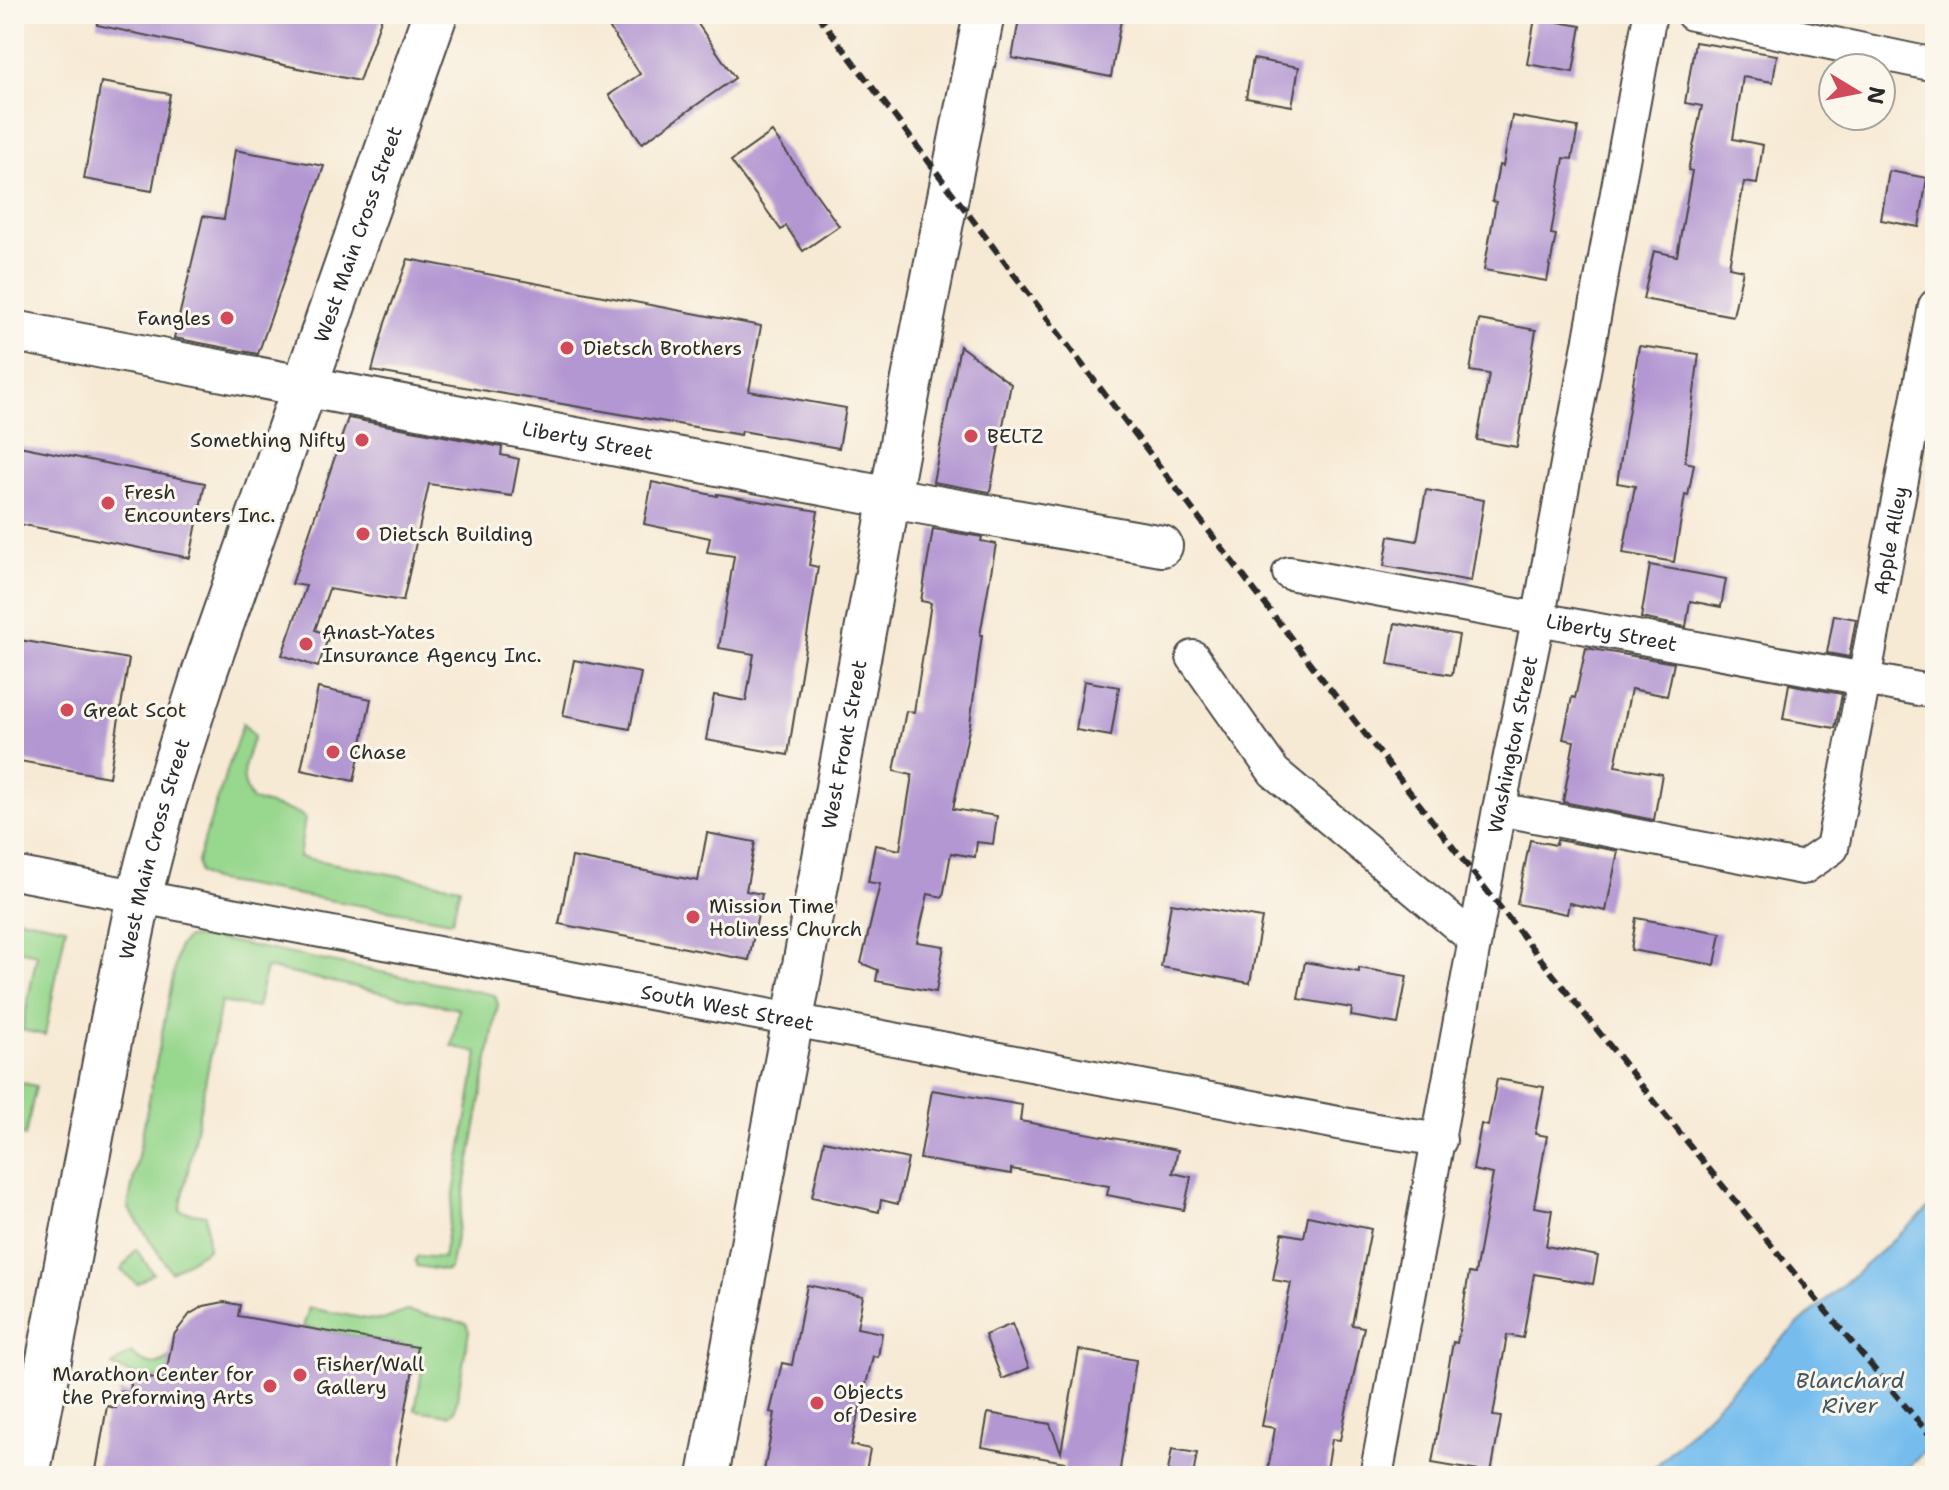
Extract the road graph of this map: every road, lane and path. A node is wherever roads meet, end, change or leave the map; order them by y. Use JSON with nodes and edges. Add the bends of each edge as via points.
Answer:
{"nodes":[{"id":1,"x":435,"y":14,"type":"edge"},
{"id":2,"x":984,"y":14,"type":"edge"},
{"id":3,"x":1650,"y":14,"type":"edge"},
{"id":4,"x":1692,"y":14,"type":"edge"},
{"id":5,"x":1935,"y":65,"type":"edge"},
{"id":6,"x":1935,"y":306,"type":"edge"},
{"id":7,"x":14,"y":331,"type":"edge"},
{"id":8,"x":305,"y":385,"type":"junction"},
{"id":9,"x":891,"y":498,"type":"junction"},
{"id":10,"x":1162,"y":546,"type":"dead end"},
{"id":11,"x":1289,"y":573,"type":"dead end"},
{"id":12,"x":1538,"y":621,"type":"junction"},
{"id":13,"x":1193,"y":657,"type":"dead end"},
{"id":14,"x":1865,"y":678,"type":"junction"},
{"id":15,"x":1935,"y":692,"type":"edge"},
{"id":16,"x":1499,"y":809,"type":"junction"},
{"id":17,"x":14,"y":873,"type":"edge"},
{"id":18,"x":139,"y":897,"type":"junction"},
{"id":19,"x":1475,"y":940,"type":"junction"},
{"id":20,"x":795,"y":1020,"type":"junction"},
{"id":21,"x":1440,"y":1140,"type":"junction"},
{"id":22,"x":27,"y":1476,"type":"edge"},
{"id":23,"x":708,"y":1476,"type":"edge"},
{"id":24,"x":1376,"y":1476,"type":"edge"}],
"edges":[{"from":1,"to":8,"type":"highway","name":"West Main Cross Street"},
{"from":2,"to":9,"type":"street","name":"West Front Street"},
{"from":3,"to":12,"type":"street","name":"Washington Street"},
{"from":4,"to":5,"type":"street"},
{"from":6,"to":14,"type":"street","name":"Apple Alley"},
{"from":7,"to":8,"type":"street","name":"Liberty Street"},
{"from":8,"to":9,"type":"street","name":"Liberty Street"},
{"from":8,"to":18,"type":"highway","name":"West Main Cross Street","via":[[205,671]]},
{"from":9,"to":10,"type":"street","name":"Liberty Street"},
{"from":9,"to":20,"type":"street","name":"West Front Street"},
{"from":11,"to":12,"type":"street","name":"Liberty Street"},
{"from":12,"to":14,"type":"street","name":"Liberty Street"},
{"from":12,"to":16,"type":"street","name":"Washington Street"},
{"from":13,"to":19,"type":"street","via":[[1274,772]]},
{"from":14,"to":15,"type":"street","name":"Liberty Street"},
{"from":14,"to":16,"type":"street","name":"Apple Alley","via":[[1832,848],[1803,868]]},
{"from":16,"to":19,"type":"street","name":"Washington Street"},
{"from":17,"to":18,"type":"street","name":"South West Street"},
{"from":18,"to":20,"type":"street","name":"South West Street"},
{"from":18,"to":22,"type":"highway","name":"West Main Cross Street"},
{"from":19,"to":21,"type":"street","name":"Washington Street"},
{"from":20,"to":21,"type":"street","name":"South West Street"},
{"from":20,"to":23,"type":"street","name":"West Front Street"},
{"from":21,"to":24,"type":"street","name":"Washington Street"}]}
